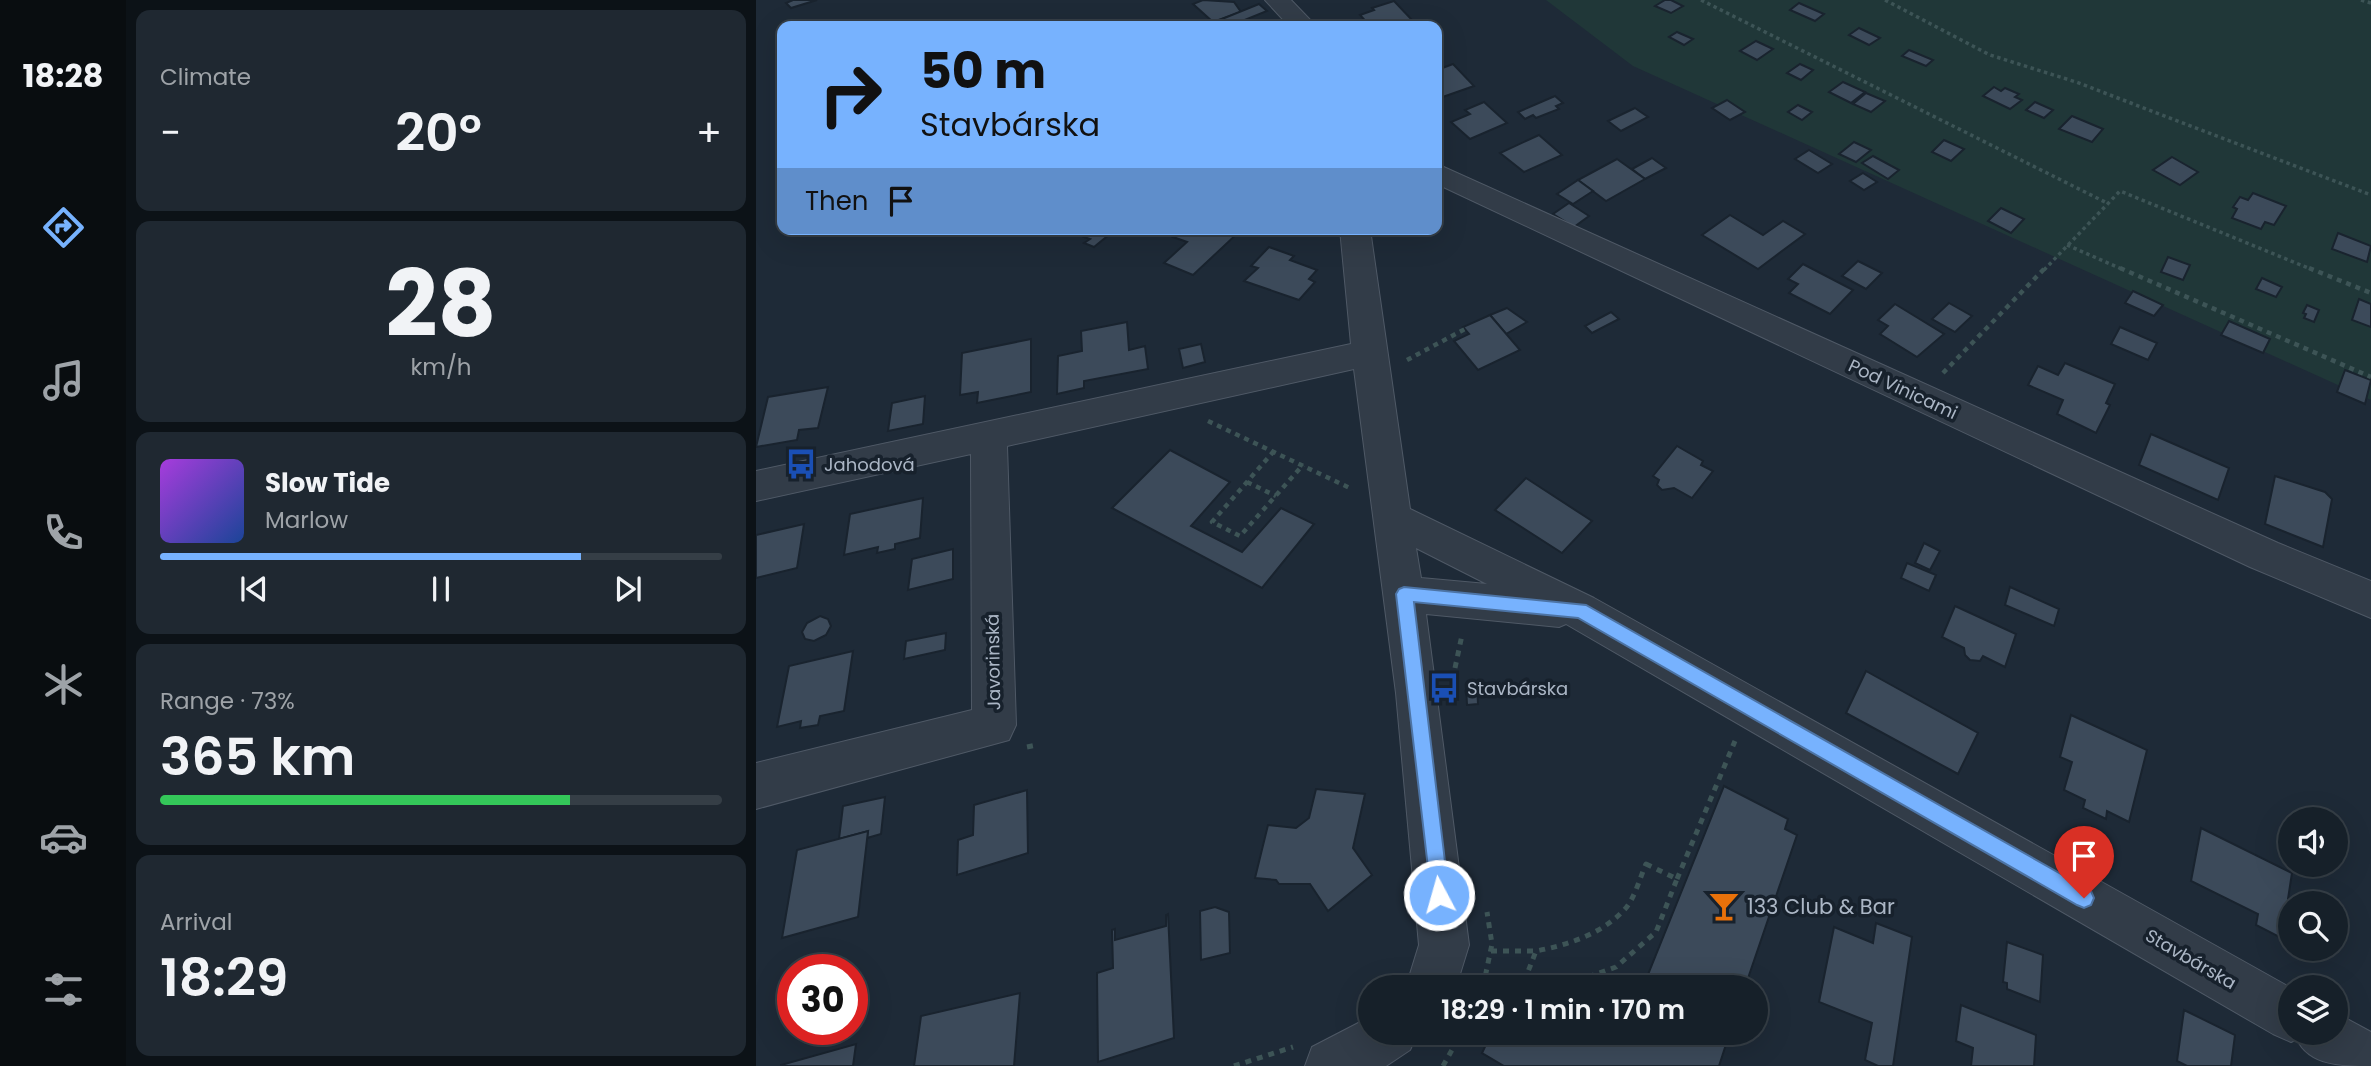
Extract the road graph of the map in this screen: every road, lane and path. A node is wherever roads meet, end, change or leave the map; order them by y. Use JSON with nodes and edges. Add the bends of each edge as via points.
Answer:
{"nodes":[{"id":1,"x":1277,"y":0,"type":"edge"},
{"id":2,"x":1701,"y":0,"type":"edge"},
{"id":3,"x":1885,"y":0,"type":"edge"},
{"id":4,"x":2361,"y":0,"type":"edge"},
{"id":5,"x":2371,"y":4,"type":"edge"},
{"id":6,"x":1298,"y":21,"type":"edge"},
{"id":7,"x":1442,"y":175,"type":"edge"},
{"id":8,"x":2371,"y":195,"type":"edge"},
{"id":9,"x":2107,"y":203,"type":"junction"},
{"id":10,"x":1356,"y":235,"type":"edge"},
{"id":11,"x":2067,"y":245,"type":"junction"},
{"id":12,"x":2371,"y":293,"type":"edge"},
{"id":13,"x":1465,"y":330,"type":"dead end"},
{"id":14,"x":1385,"y":358,"type":"junction"},
{"id":15,"x":2371,"y":377,"type":"edge"},
{"id":16,"x":1920,"y":397,"type":"junction"},
{"id":17,"x":1205,"y":420,"type":"dead end"},
{"id":18,"x":989,"y":436,"type":"junction"},
{"id":19,"x":1274,"y":452,"type":"junction"},
{"id":20,"x":1303,"y":465,"type":"junction"},
{"id":21,"x":1247,"y":482,"type":"junction"},
{"id":22,"x":756,"y":486,"type":"edge"},
{"id":23,"x":1276,"y":496,"type":"junction"},
{"id":24,"x":1394,"y":515,"type":"junction"},
{"id":25,"x":1404,"y":594,"type":"junction"},
{"id":26,"x":2371,"y":600,"type":"edge"},
{"id":27,"x":1580,"y":611,"type":"junction"},
{"id":28,"x":1470,"y":626,"type":"dead end"},
{"id":29,"x":1455,"y":673,"type":"dead end"},
{"id":30,"x":1736,"y":737,"type":"dead end"},
{"id":31,"x":756,"y":786,"type":"edge"},
{"id":32,"x":1677,"y":879,"type":"junction"},
{"id":33,"x":1486,"y":904,"type":"dead end"},
{"id":34,"x":1491,"y":951,"type":"junction"},
{"id":35,"x":1536,"y":951,"type":"junction"},
{"id":36,"x":1435,"y":975,"type":"edge"},
{"id":37,"x":1486,"y":975,"type":"edge"},
{"id":38,"x":2278,"y":1009,"type":"edge"},
{"id":39,"x":1373,"y":1045,"type":"edge"},
{"id":40,"x":1455,"y":1045,"type":"edge"},
{"id":41,"x":2343,"y":1045,"type":"edge"},
{"id":42,"x":2371,"y":1061,"type":"edge"},
{"id":43,"x":1331,"y":1066,"type":"edge"},
{"id":44,"x":1443,"y":1066,"type":"edge"}],
"edges":[{"from":1,"to":6,"type":"street"},
{"from":2,"to":9,"type":"path"},
{"from":3,"to":8,"type":"path","via":[[1990,55],[2100,91]]},
{"from":4,"to":5,"type":"path"},
{"from":7,"to":16,"type":"street","name":"Pod Vinicami"},
{"from":9,"to":11,"type":"path"},
{"from":9,"to":12,"type":"path","via":[[2120,191]]},
{"from":10,"to":14,"type":"street"},
{"from":11,"to":15,"type":"path"},
{"from":11,"to":16,"type":"path"},
{"from":13,"to":14,"type":"path"},
{"from":14,"to":18,"type":"street"},
{"from":14,"to":24,"type":"street"},
{"from":16,"to":26,"type":"street","name":"Pod Vinicami"},
{"from":17,"to":19,"type":"path"},
{"from":18,"to":22,"type":"street"},
{"from":18,"to":31,"type":"street","name":"Javorinská","via":[[994,725]]},
{"from":19,"to":20,"type":"path"},
{"from":19,"to":21,"type":"path"},
{"from":20,"to":23,"type":"path"},
{"from":20,"to":24,"type":"path"},
{"from":21,"to":23,"type":"path"},
{"from":21,"to":23,"type":"path","via":[[1212,522],[1240,536]]},
{"from":24,"to":25,"type":"street"},
{"from":24,"to":27,"type":"street","name":"Stavbárska"},
{"from":25,"to":27,"type":"street","name":"Stavbárska"},
{"from":25,"to":36,"type":"street","via":[[1444,945]]},
{"from":27,"to":38,"type":"street","name":"Stavbárska"},
{"from":28,"to":29,"type":"path","via":[[1463,632]]},
{"from":30,"to":32,"type":"path"},
{"from":32,"to":35,"type":"path","via":[[1646,864],[1626,908],[1596,932],[1566,946]]},
{"from":32,"to":35,"type":"path","via":[[1656,932],[1616,967],[1571,983],[1524,982]]},
{"from":33,"to":34,"type":"path"},
{"from":34,"to":35,"type":"path"},
{"from":34,"to":37,"type":"path"},
{"from":39,"to":43,"type":"street"},
{"from":40,"to":44,"type":"path"},
{"from":41,"to":42,"type":"street"}]}
